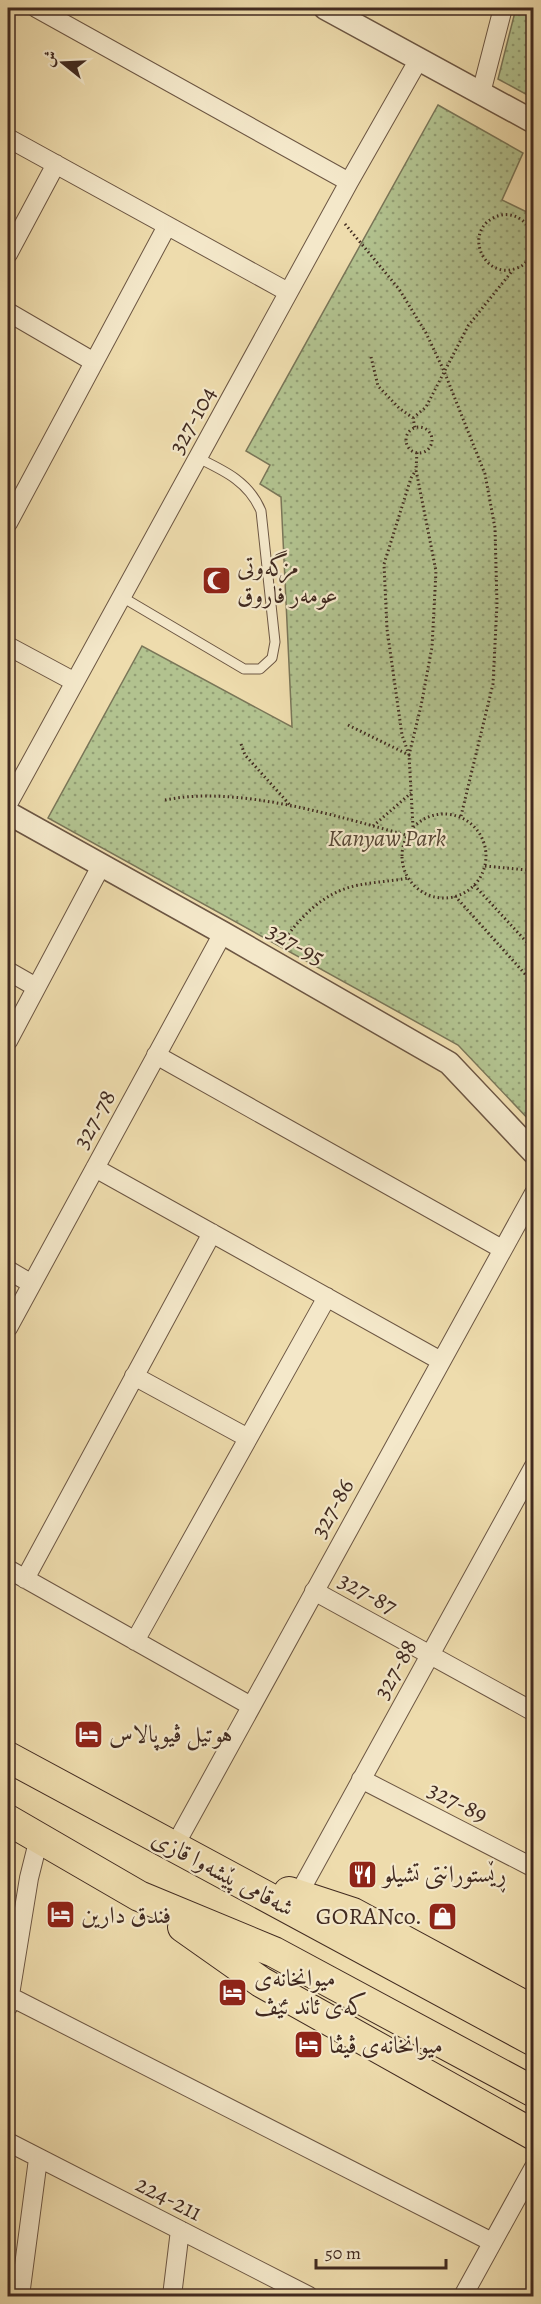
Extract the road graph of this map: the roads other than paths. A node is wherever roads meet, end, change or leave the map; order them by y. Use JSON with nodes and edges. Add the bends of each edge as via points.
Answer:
{"nodes":[{"id":1,"x":36,"y":8,"type":"edge"},
{"id":2,"x":325,"y":8,"type":"edge"},
{"id":3,"x":503,"y":8,"type":"edge"},
{"id":4,"x":419,"y":59,"type":"junction"},
{"id":5,"x":481,"y":93,"type":"junction"},
{"id":6,"x":534,"y":122,"type":"edge"},
{"id":7,"x":8,"y":138,"type":"edge"},
{"id":8,"x":56,"y":164,"type":"junction"},
{"id":9,"x":349,"y":182,"type":"junction"},
{"id":10,"x":167,"y":226,"type":"junction"},
{"id":11,"x":8,"y":254,"type":"edge"},
{"id":12,"x":288,"y":292,"type":"junction"},
{"id":13,"x":8,"y":312,"type":"edge"},
{"id":14,"x":94,"y":362,"type":"junction"},
{"id":15,"x":198,"y":458,"type":"junction"},
{"id":16,"x":8,"y":523,"type":"edge"},
{"id":17,"x":122,"y":597,"type":"junction"},
{"id":18,"x":8,"y":646,"type":"edge"},
{"id":19,"x":75,"y":682,"type":"junction"},
{"id":20,"x":8,"y":804,"type":"edge"},
{"id":21,"x":8,"y":813,"type":"edge"},
{"id":22,"x":101,"y":866,"type":"junction"},
{"id":23,"x":223,"y":933,"type":"junction"},
{"id":24,"x":8,"y":971,"type":"edge"},
{"id":25,"x":36,"y":987,"type":"junction"},
{"id":26,"x":8,"y":1041,"type":"edge"},
{"id":27,"x":156,"y":1055,"type":"junction"},
{"id":28,"x":534,"y":1153,"type":"edge"},
{"id":29,"x":95,"y":1168,"type":"junction"},
{"id":30,"x":534,"y":1193,"type":"edge"},
{"id":31,"x":212,"y":1233,"type":"junction"},
{"id":32,"x":502,"y":1249,"type":"junction"},
{"id":33,"x":8,"y":1270,"type":"edge"},
{"id":34,"x":32,"y":1284,"type":"junction"},
{"id":35,"x":327,"y":1297,"type":"junction"},
{"id":36,"x":8,"y":1328,"type":"edge"},
{"id":37,"x":441,"y":1361,"type":"junction"},
{"id":38,"x":134,"y":1376,"type":"junction"},
{"id":39,"x":248,"y":1438,"type":"junction"},
{"id":40,"x":534,"y":1466,"type":"edge"},
{"id":41,"x":8,"y":1569,"type":"edge"},
{"id":42,"x":25,"y":1579,"type":"junction"},
{"id":43,"x":314,"y":1591,"type":"junction"},
{"id":44,"x":135,"y":1641,"type":"junction"},
{"id":45,"x":430,"y":1655,"type":"junction"},
{"id":46,"x":251,"y":1706,"type":"junction"},
{"id":47,"x":534,"y":1712,"type":"edge"},
{"id":48,"x":8,"y":1757,"type":"edge"},
{"id":49,"x":361,"y":1779,"type":"junction"},
{"id":50,"x":8,"y":1820,"type":"edge"},
{"id":51,"x":8,"y":1829,"type":"edge"},
{"id":52,"x":39,"y":1838,"type":"junction"},
{"id":53,"x":174,"y":1847,"type":"junction"},
{"id":54,"x":534,"y":1868,"type":"edge"},
{"id":55,"x":239,"y":1881,"type":"junction"},
{"id":56,"x":298,"y":1895,"type":"junction"},
{"id":57,"x":139,"y":1896,"type":"junction"},
{"id":58,"x":8,"y":2002,"type":"edge"},
{"id":59,"x":534,"y":2011,"type":"edge"},
{"id":60,"x":534,"y":2041,"type":"edge"},
{"id":61,"x":534,"y":2092,"type":"edge"},
{"id":62,"x":534,"y":2135,"type":"edge"},
{"id":63,"x":8,"y":2142,"type":"edge"},
{"id":64,"x":38,"y":2159,"type":"junction"},
{"id":65,"x":534,"y":2168,"type":"edge"},
{"id":66,"x":180,"y":2230,"type":"junction"},
{"id":67,"x":492,"y":2242,"type":"junction"},
{"id":68,"x":20,"y":2296,"type":"edge"},
{"id":69,"x":172,"y":2296,"type":"edge"},
{"id":70,"x":309,"y":2296,"type":"edge"},
{"id":71,"x":463,"y":2296,"type":"edge"}],
"edges":[{"from":1,"to":9,"type":"street"},
{"from":2,"to":4,"type":"street"},
{"from":3,"to":5,"type":"street"},
{"from":4,"to":5,"type":"street"},
{"from":4,"to":9,"type":"street","name":"327-104"},
{"from":5,"to":6,"type":"street"},
{"from":7,"to":8,"type":"street"},
{"from":8,"to":10,"type":"street"},
{"from":8,"to":11,"type":"street"},
{"from":9,"to":12,"type":"street","name":"327-104"},
{"from":10,"to":12,"type":"street"},
{"from":10,"to":14,"type":"street"},
{"from":12,"to":15,"type":"street","name":"327-104"},
{"from":13,"to":14,"type":"street"},
{"from":14,"to":16,"type":"street"},
{"from":15,"to":17,"type":"street","name":"327-104"},
{"from":15,"to":17,"type":"lane","via":[[247,487],[261,511],[275,642],[272,658],[260,669],[244,669]]},
{"from":17,"to":19,"type":"street","name":"327-104"},
{"from":18,"to":19,"type":"street"},
{"from":19,"to":20,"type":"street","name":"327-104"},
{"from":21,"to":22,"type":"street","name":"327-95"},
{"from":22,"to":23,"type":"street","name":"327-95"},
{"from":22,"to":25,"type":"street"},
{"from":23,"to":27,"type":"street","name":"327-78"},
{"from":23,"to":28,"type":"street","name":"327-95","via":[[449,1063]]},
{"from":24,"to":25,"type":"street"},
{"from":25,"to":26,"type":"street"},
{"from":27,"to":29,"type":"street","name":"327-78"},
{"from":27,"to":32,"type":"street"},
{"from":29,"to":31,"type":"street"},
{"from":29,"to":34,"type":"street","name":"327-78"},
{"from":30,"to":32,"type":"street","name":"327-86"},
{"from":31,"to":35,"type":"street"},
{"from":31,"to":38,"type":"street"},
{"from":32,"to":37,"type":"street","name":"327-86"},
{"from":33,"to":34,"type":"street"},
{"from":34,"to":36,"type":"street","name":"327-78"},
{"from":35,"to":37,"type":"street"},
{"from":35,"to":39,"type":"street"},
{"from":37,"to":43,"type":"street","name":"327-86"},
{"from":38,"to":39,"type":"street"},
{"from":38,"to":42,"type":"street"},
{"from":39,"to":44,"type":"street"},
{"from":40,"to":45,"type":"street","name":"327-88"},
{"from":41,"to":42,"type":"street"},
{"from":42,"to":44,"type":"street"},
{"from":43,"to":45,"type":"street","name":"327-87"},
{"from":43,"to":46,"type":"street","name":"327-86"},
{"from":44,"to":46,"type":"street"},
{"from":45,"to":47,"type":"street","name":"327-87"},
{"from":45,"to":49,"type":"street","name":"327-88"},
{"from":46,"to":53,"type":"street","name":"327-86"},
{"from":48,"to":53,"type":"highway","name":"شەقامی پێشەوا قازی"},
{"from":49,"to":54,"type":"street","name":"327-89"},
{"from":49,"to":56,"type":"street","name":"327-88"},
{"from":50,"to":52,"type":"highway","name":"شەقامی پێشەوا قازی"},
{"from":51,"to":52,"type":"street"},
{"from":52,"to":57,"type":"highway","name":"شەقامی پێشەوا قازی"},
{"from":52,"to":58,"type":"street"},
{"from":53,"to":55,"type":"highway","name":"شەقامی پێشەوا قازی"},
{"from":55,"to":56,"type":"highway"},
{"from":55,"to":60,"type":"highway","name":"شەقامی پێشەوا قازی"},
{"from":56,"to":59,"type":"highway","via":[[353,1913]]},
{"from":57,"to":61,"type":"highway","name":"شەقامی پێشەوا قازی","via":[[274,1952]]},
{"from":57,"to":62,"type":"highway","via":[[261,1982]]},
{"from":58,"to":67,"type":"street"},
{"from":63,"to":64,"type":"street","name":"224-211"},
{"from":64,"to":66,"type":"street","name":"224-211"},
{"from":64,"to":68,"type":"street"},
{"from":65,"to":67,"type":"street"},
{"from":66,"to":69,"type":"street"},
{"from":66,"to":70,"type":"street","name":"224-211"},
{"from":67,"to":71,"type":"street"}]}
